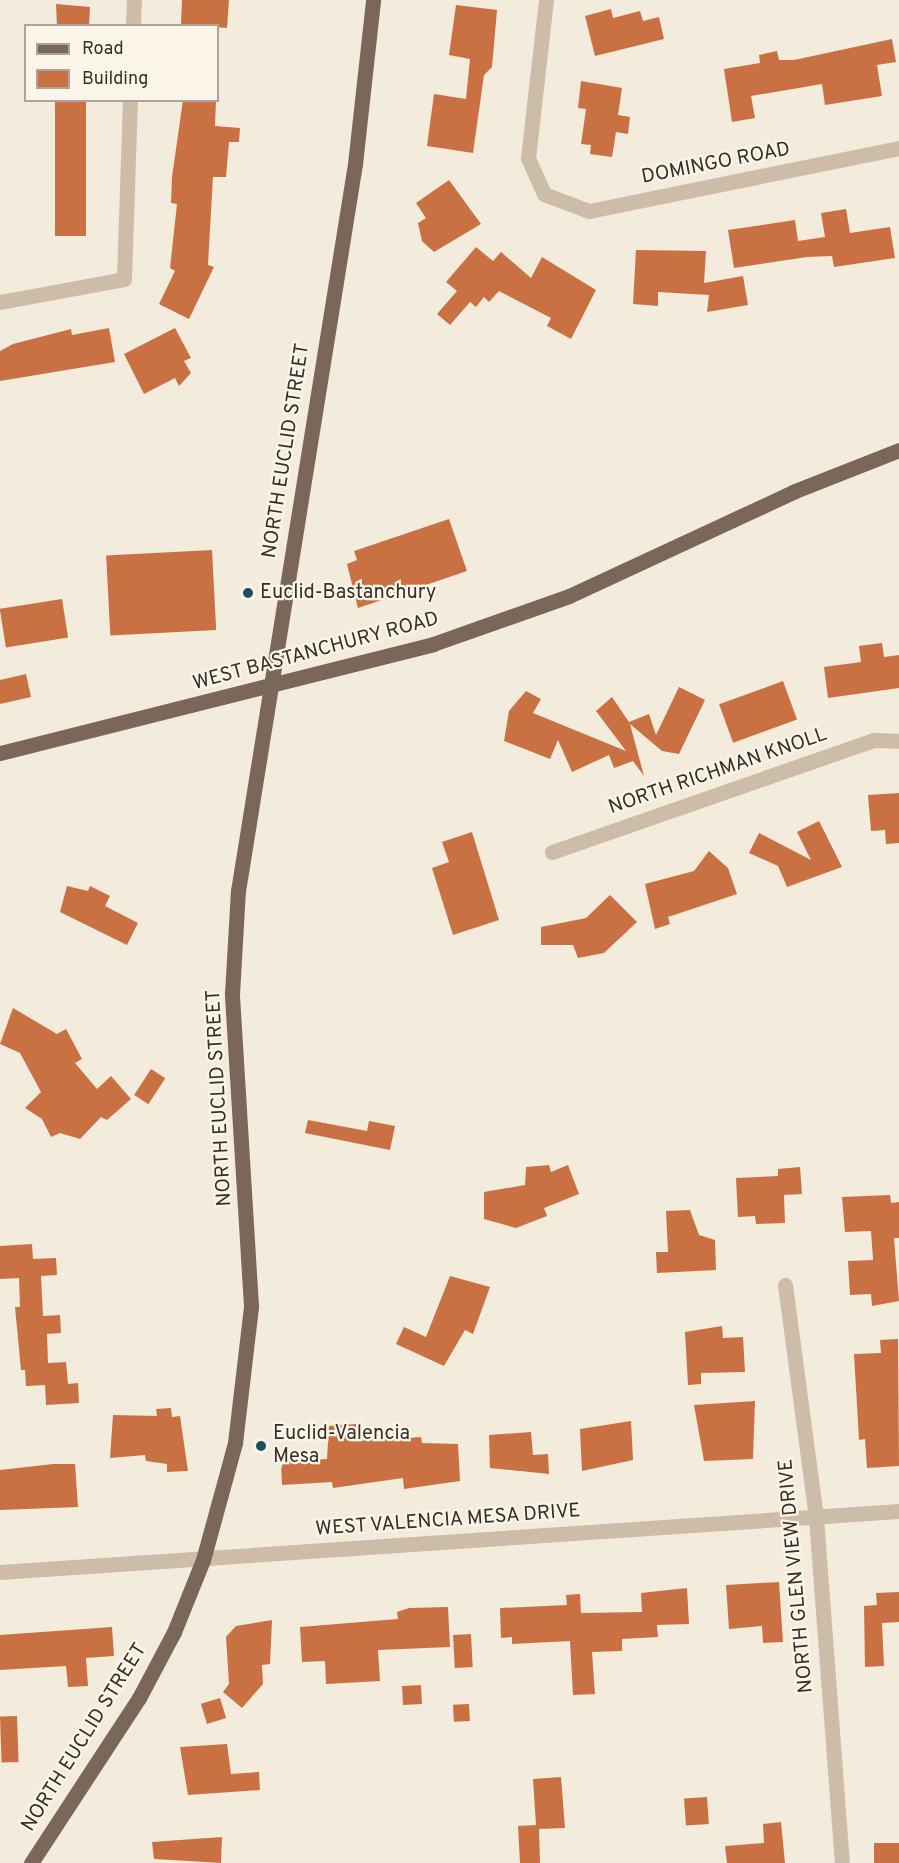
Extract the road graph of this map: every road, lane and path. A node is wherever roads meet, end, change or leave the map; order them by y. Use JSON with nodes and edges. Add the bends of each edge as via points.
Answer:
{"nodes":[{"id":1,"x":134,"y":0,"type":"edge"},
{"id":2,"x":373,"y":0,"type":"edge"},
{"id":3,"x":546,"y":0,"type":"edge"},
{"id":4,"x":133,"y":24,"type":"edge"},
{"id":5,"x":130,"y":102,"type":"edge"},
{"id":6,"x":899,"y":148,"type":"edge"},
{"id":7,"x":0,"y":302,"type":"edge"},
{"id":8,"x":899,"y":450,"type":"edge"},
{"id":9,"x":273,"y":688,"type":"junction"},
{"id":10,"x":899,"y":741,"type":"edge"},
{"id":11,"x":0,"y":753,"type":"edge"},
{"id":12,"x":552,"y":852,"type":"dead end"},
{"id":13,"x":785,"y":1285,"type":"dead end"},
{"id":14,"x":899,"y":1512,"type":"edge"},
{"id":15,"x":816,"y":1518,"type":"junction"},
{"id":16,"x":203,"y":1560,"type":"junction"},
{"id":17,"x":0,"y":1572,"type":"edge"},
{"id":18,"x":31,"y":1863,"type":"edge"},
{"id":19,"x":842,"y":1863,"type":"edge"}],
"edges":[{"from":1,"to":4,"type":"street"},
{"from":2,"to":9,"type":"main road","name":"NORTH EUCLID STREET","via":[[354,164]]},
{"from":3,"to":6,"type":"street","name":"DOMINGO ROAD","via":[[528,158],[544,194],[589,211]]},
{"from":5,"to":7,"type":"street","via":[[124,279]]},
{"from":8,"to":9,"type":"main road","name":"WEST BASTANCHURY ROAD","via":[[795,491],[569,596],[434,645]]},
{"from":9,"to":11,"type":"main road","name":"WEST BASTANCHURY ROAD"},
{"from":9,"to":16,"type":"main road","name":"NORTH EUCLID STREET","via":[[238,891],[232,994],[251,1252],[249,1354],[235,1443]]},
{"from":10,"to":12,"type":"street","name":"NORTH RICHMAN KNOLL","via":[[874,740]]},
{"from":13,"to":15,"type":"street","name":"NORTH GLEN VIEW DRIVE"},
{"from":14,"to":15,"type":"street","name":"WEST VALENCIA MESA DRIVE"},
{"from":15,"to":16,"type":"street","name":"WEST VALENCIA MESA DRIVE"},
{"from":15,"to":19,"type":"street","name":"NORTH GLEN VIEW DRIVE"},
{"from":16,"to":17,"type":"street","name":"WEST VALENCIA MESA DRIVE"},
{"from":16,"to":18,"type":"main road","name":"NORTH EUCLID STREET","via":[[139,1698]]}]}
